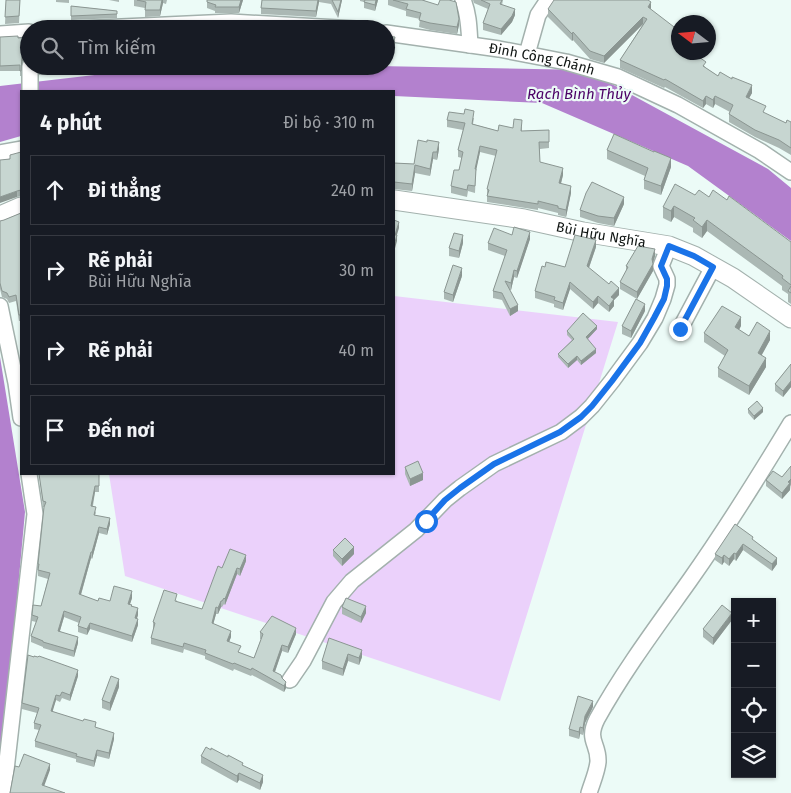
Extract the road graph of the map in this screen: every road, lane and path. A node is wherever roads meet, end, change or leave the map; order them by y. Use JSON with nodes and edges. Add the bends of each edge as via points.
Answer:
{"nodes":[{"id":1,"x":462,"y":0,"type":"edge"},
{"id":2,"x":548,"y":0,"type":"edge"},
{"id":3,"x":20,"y":33,"type":"edge"},
{"id":4,"x":0,"y":34,"type":"edge"},
{"id":5,"x":395,"y":34,"type":"edge"},
{"id":6,"x":470,"y":45,"type":"junction"},
{"id":7,"x":527,"y":54,"type":"junction"},
{"id":8,"x":29,"y":75,"type":"edge"},
{"id":9,"x":30,"y":90,"type":"edge"},
{"id":10,"x":20,"y":149,"type":"edge"},
{"id":11,"x":0,"y":152,"type":"edge"},
{"id":12,"x":791,"y":172,"type":"edge"},
{"id":13,"x":395,"y":200,"type":"edge"},
{"id":14,"x":20,"y":207,"type":"edge"},
{"id":15,"x":0,"y":216,"type":"edge"},
{"id":16,"x":669,"y":246,"type":"junction"},
{"id":17,"x":713,"y":267,"type":"junction"},
{"id":18,"x":0,"y":306,"type":"edge"},
{"id":19,"x":791,"y":318,"type":"edge"},
{"id":20,"x":680,"y":329,"type":"dead end"},
{"id":21,"x":20,"y":411,"type":"edge"},
{"id":22,"x":791,"y":423,"type":"edge"},
{"id":23,"x":29,"y":475,"type":"edge"},
{"id":24,"x":290,"y":680,"type":"dead end"},
{"id":25,"x":2,"y":793,"type":"edge"},
{"id":26,"x":589,"y":793,"type":"edge"}],
"edges":[{"from":1,"to":6,"type":"street"},
{"from":2,"to":7,"type":"street","via":[[538,15]]},
{"from":3,"to":4,"type":"street"},
{"from":5,"to":6,"type":"street","name":"Đinh Công Chánh"},
{"from":6,"to":7,"type":"street","name":"Đinh Công Chánh"},
{"from":7,"to":12,"type":"street","name":"Đinh Công Chánh","via":[[618,78],[678,105]]},
{"from":8,"to":9,"type":"street"},
{"from":10,"to":11,"type":"street"},
{"from":13,"to":16,"type":"main road","name":"Bùi Hữu Nghĩa","via":[[524,219]]},
{"from":14,"to":15,"type":"main road"},
{"from":16,"to":17,"type":"main road","name":"Bùi Hữu Nghĩa"},
{"from":16,"to":24,"type":"street","via":[[661,266],[667,279],[666,292],[654,318],[640,343],[592,406],[560,432],[494,464],[460,488],[416,530],[352,581],[334,602]]},
{"from":17,"to":19,"type":"main road","name":"Bùi Hữu Nghĩa"},
{"from":17,"to":20,"type":"street"},
{"from":18,"to":21,"type":"street"},
{"from":22,"to":26,"type":"street","via":[[598,719],[592,735],[598,764]]},
{"from":23,"to":25,"type":"street","via":[[35,514]]}]}
